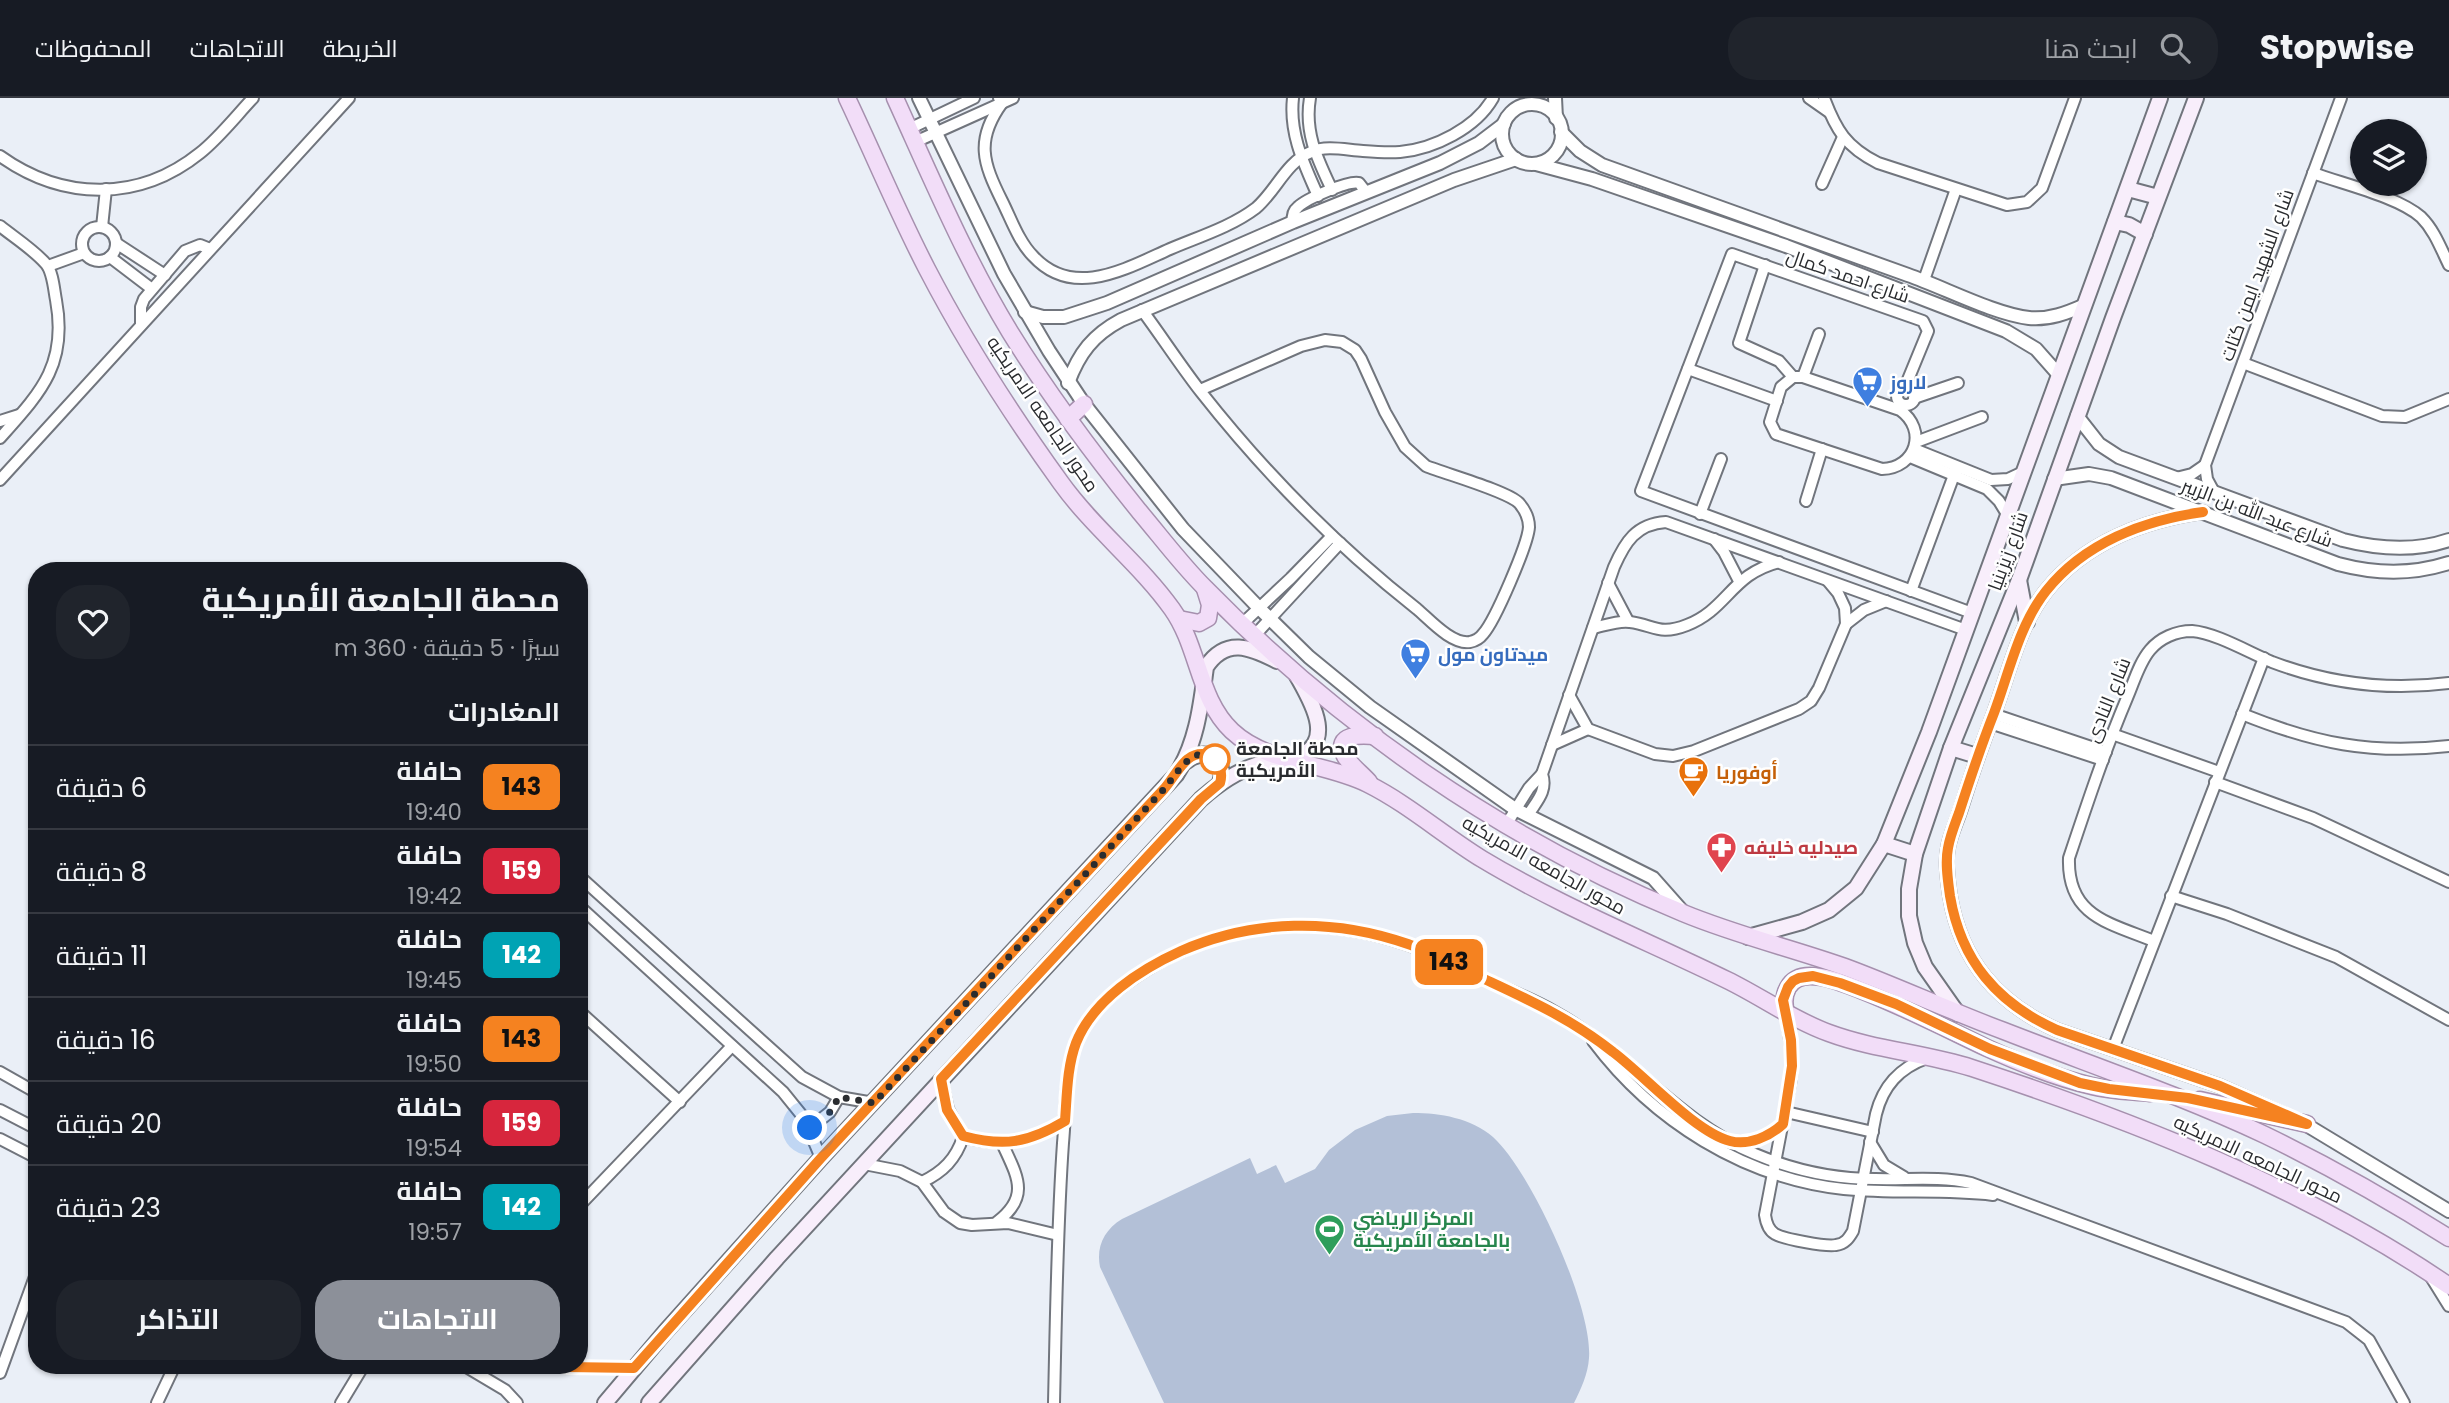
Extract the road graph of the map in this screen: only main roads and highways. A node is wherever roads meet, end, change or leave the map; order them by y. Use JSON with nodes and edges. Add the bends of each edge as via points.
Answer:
{"nodes":[{"id":1,"x":847,"y":98,"type":"edge"},
{"id":2,"x":895,"y":98,"type":"edge"},
{"id":3,"x":2160,"y":98,"type":"edge"},
{"id":4,"x":2196,"y":98,"type":"edge"},
{"id":5,"x":2128,"y":190,"type":"junction"},
{"id":6,"x":2158,"y":197,"type":"junction"},
{"id":7,"x":2115,"y":222,"type":"junction"},
{"id":8,"x":2145,"y":234,"type":"junction"},
{"id":9,"x":1084,"y":404,"type":"road end"},
{"id":10,"x":1068,"y":419,"type":"junction"},
{"id":11,"x":2019,"y":580,"type":"junction"},
{"id":12,"x":1205,"y":587,"type":"junction"},
{"id":13,"x":1179,"y":620,"type":"junction"},
{"id":14,"x":2027,"y":622,"type":"road end"},
{"id":15,"x":1291,"y":669,"type":"junction"},
{"id":16,"x":1204,"y":683,"type":"junction"},
{"id":17,"x":1377,"y":737,"type":"junction"},
{"id":18,"x":1951,"y":748,"type":"junction"},
{"id":19,"x":1977,"y":756,"type":"road end"},
{"id":20,"x":1289,"y":759,"type":"junction"},
{"id":21,"x":1185,"y":762,"type":"junction"},
{"id":22,"x":1220,"y":783,"type":"junction"},
{"id":23,"x":1373,"y":786,"type":"junction"},
{"id":24,"x":1884,"y":844,"type":"junction"},
{"id":25,"x":1915,"y":855,"type":"junction"},
{"id":26,"x":1747,"y":938,"type":"junction"},
{"id":27,"x":1786,"y":1013,"type":"junction"},
{"id":28,"x":1958,"y":1014,"type":"junction"},
{"id":29,"x":2170,"y":1095,"type":"junction"},
{"id":30,"x":2307,"y":1124,"type":"road end"},
{"id":31,"x":2449,"y":1238,"type":"edge"},
{"id":32,"x":2449,"y":1286,"type":"edge"},
{"id":33,"x":605,"y":1403,"type":"edge"},
{"id":34,"x":649,"y":1403,"type":"edge"}],
"edges":[{"from":1,"to":13,"type":"main road","name":"محور الجامعه الامريكيه","via":[[925,265],[996,387],[1073,499]]},
{"from":2,"to":10,"type":"main road","name":"محور الجامعه الامريكيه","via":[[994,304]]},
{"from":3,"to":5,"type":"main road","name":"شارع زيزينيا"},
{"from":4,"to":6,"type":"main road","name":"شارع زيزينيا"},
{"from":5,"to":6,"type":"main road"},
{"from":5,"to":7,"type":"main road","name":"شارع زيزينيا"},
{"from":6,"to":8,"type":"main road","name":"شارع زيزينيا"},
{"from":7,"to":8,"type":"main road"},
{"from":7,"to":24,"type":"main road","name":"شارع زيزينيا"},
{"from":8,"to":11,"type":"main road","name":"شارع زيزينيا"},
{"from":9,"to":10,"type":"main road"},
{"from":10,"to":12,"type":"main road","name":"محور الجامعه الامريكيه"},
{"from":11,"to":14,"type":"main road"},
{"from":11,"to":18,"type":"main road","name":"شارع زيزينيا"},
{"from":12,"to":13,"type":"main road","via":[[1208,618],[1199,624]]},
{"from":12,"to":15,"type":"main road","name":"محور الجامعه الامريكيه"},
{"from":13,"to":16,"type":"main road","name":"محور الجامعه الامريكيه"},
{"from":15,"to":16,"type":"main road","via":[[1252,649],[1234,647],[1211,660]]},
{"from":15,"to":17,"type":"main road","name":"محور الجامعه الامريكيه"},
{"from":15,"to":20,"type":"main road","via":[[1315,710],[1319,728],[1306,752]]},
{"from":16,"to":20,"type":"main road","name":"محور الجامعه الامريكيه","via":[[1215,710],[1234,733],[1259,750]]},
{"from":16,"to":21,"type":"main road"},
{"from":17,"to":23,"type":"main road","via":[[1354,734],[1343,748]]},
{"from":17,"to":26,"type":"main road","name":"محور الجامعه الامريكيه","via":[[1506,825],[1593,873]]},
{"from":18,"to":19,"type":"main road"},
{"from":18,"to":25,"type":"main road","name":"شارع زيزينيا"},
{"from":20,"to":22,"type":"main road","via":[[1260,764]]},
{"from":20,"to":23,"type":"main road","name":"محور الجامعه الامريكيه","via":[[1333,769]]},
{"from":21,"to":22,"type":"main road","via":[[1197,754],[1210,755],[1220,764]]},
{"from":21,"to":33,"type":"main road","via":[[821,1158]]},
{"from":22,"to":34,"type":"main road","via":[[941,1079]]},
{"from":23,"to":27,"type":"main road","name":"محور الجامعه الامريكيه","via":[[1513,877]]},
{"from":24,"to":25,"type":"main road"},
{"from":24,"to":26,"type":"main road","name":"شارع زيزينيا","via":[[1856,888],[1829,910]]},
{"from":25,"to":28,"type":"main road","name":"شارع زيزينيا","via":[[1909,916],[1915,943],[1925,967]]},
{"from":26,"to":28,"type":"main road","name":"محور الجامعه الامريكيه","via":[[1849,969]]},
{"from":27,"to":29,"type":"main road","via":[[1783,1000],[1793,981],[1806,976],[1826,978],[2080,1083]]},
{"from":27,"to":32,"type":"main road","name":"محور الجامعه الامريكيه","via":[[1859,1043],[1933,1057],[2056,1098],[2211,1158],[2309,1204]]},
{"from":28,"to":29,"type":"main road","name":"محور الجامعه الامريكيه"},
{"from":29,"to":30,"type":"main road"},
{"from":29,"to":31,"type":"main road","name":"محور الجامعه الامريكيه","via":[[2359,1183]]}]}
